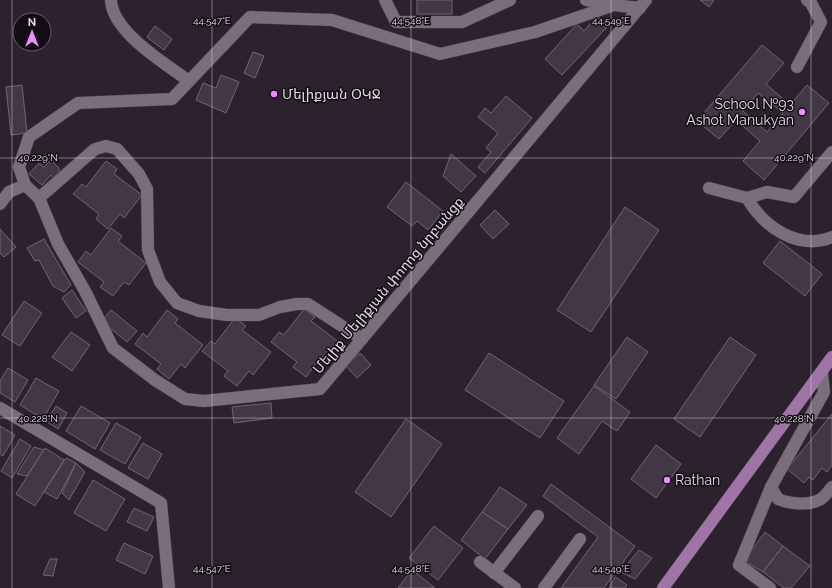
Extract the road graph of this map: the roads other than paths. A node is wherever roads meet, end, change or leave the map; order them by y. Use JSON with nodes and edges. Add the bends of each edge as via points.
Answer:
{"nodes":[{"id":1,"x":111,"y":0,"type":"edge"},
{"id":2,"x":385,"y":0,"type":"edge"},
{"id":3,"x":510,"y":0,"type":"edge"},
{"id":4,"x":586,"y":0,"type":"edge"},
{"id":5,"x":807,"y":0,"type":"edge"},
{"id":6,"x":643,"y":4,"type":"edge"},
{"id":7,"x":614,"y":5,"type":"junction"},
{"id":8,"x":797,"y":67,"type":"dead end"},
{"id":9,"x":189,"y":81,"type":"junction"},
{"id":10,"x":832,"y":152,"type":"edge"},
{"id":11,"x":25,"y":185,"type":"junction"},
{"id":12,"x":709,"y":188,"type":"dead end"},
{"id":13,"x":39,"y":198,"type":"junction"},
{"id":14,"x":747,"y":198,"type":"junction"},
{"id":15,"x":0,"y":204,"type":"edge"},
{"id":16,"x":832,"y":237,"type":"edge"},
{"id":17,"x":362,"y":339,"type":"junction"},
{"id":18,"x":832,"y":357,"type":"edge"},
{"id":19,"x":822,"y":372,"type":"junction"},
{"id":20,"x":0,"y":408,"type":"edge"},
{"id":21,"x":771,"y":487,"type":"junction"},
{"id":22,"x":832,"y":487,"type":"edge"},
{"id":23,"x":538,"y":516,"type":"dead end"},
{"id":24,"x":580,"y":539,"type":"dead end"},
{"id":25,"x":480,"y":562,"type":"dead end"},
{"id":26,"x":494,"y":572,"type":"junction"},
{"id":27,"x":169,"y":588,"type":"edge"},
{"id":28,"x":515,"y":588,"type":"edge"},
{"id":29,"x":544,"y":588,"type":"edge"},
{"id":30,"x":663,"y":588,"type":"edge"},
{"id":31,"x":770,"y":588,"type":"edge"}],
"edges":[{"from":1,"to":9,"type":"street","via":[[113,10],[129,35]]},
{"from":2,"to":3,"type":"street","via":[[396,22],[462,22]]},
{"from":4,"to":7,"type":"street"},
{"from":5,"to":8,"type":"street","via":[[820,22]]},
{"from":6,"to":7,"type":"street"},
{"from":6,"to":17,"type":"street","name":"Մելիք Մելիքյան փողոց նրբանցք"},
{"from":7,"to":9,"type":"street","via":[[535,32],[440,54],[332,20],[250,17]]},
{"from":9,"to":11,"type":"street","via":[[172,99],[78,103],[29,137],[19,167]]},
{"from":10,"to":14,"type":"street","via":[[794,197],[768,192]]},
{"from":11,"to":13,"type":"street","name":"Մելիք Մելիքյան փողոց նրբանցք"},
{"from":11,"to":15,"type":"street","via":[[9,192]]},
{"from":12,"to":14,"type":"street"},
{"from":13,"to":17,"type":"street","name":"Մելիք Մելիքյան փողոց նրբանցք","via":[[58,244],[113,348],[155,380],[186,399],[204,401],[320,390]]},
{"from":13,"to":17,"type":"street","via":[[95,149],[106,146],[117,149],[139,174],[147,190],[148,250],[160,282],[177,303],[199,311],[227,315],[259,315],[292,305],[308,304]]},
{"from":14,"to":16,"type":"street","via":[[754,211],[770,226],[789,237],[809,242]]},
{"from":18,"to":19,"type":"main road"},
{"from":19,"to":21,"type":"street","via":[[824,392]]},
{"from":19,"to":30,"type":"main road"},
{"from":20,"to":27,"type":"street","via":[[160,503]]},
{"from":21,"to":22,"type":"street","via":[[778,499],[789,504],[804,504],[821,499]]},
{"from":21,"to":31,"type":"street","via":[[739,565]]},
{"from":23,"to":26,"type":"street"},
{"from":24,"to":29,"type":"street"},
{"from":25,"to":26,"type":"street"},
{"from":26,"to":28,"type":"street"}]}
